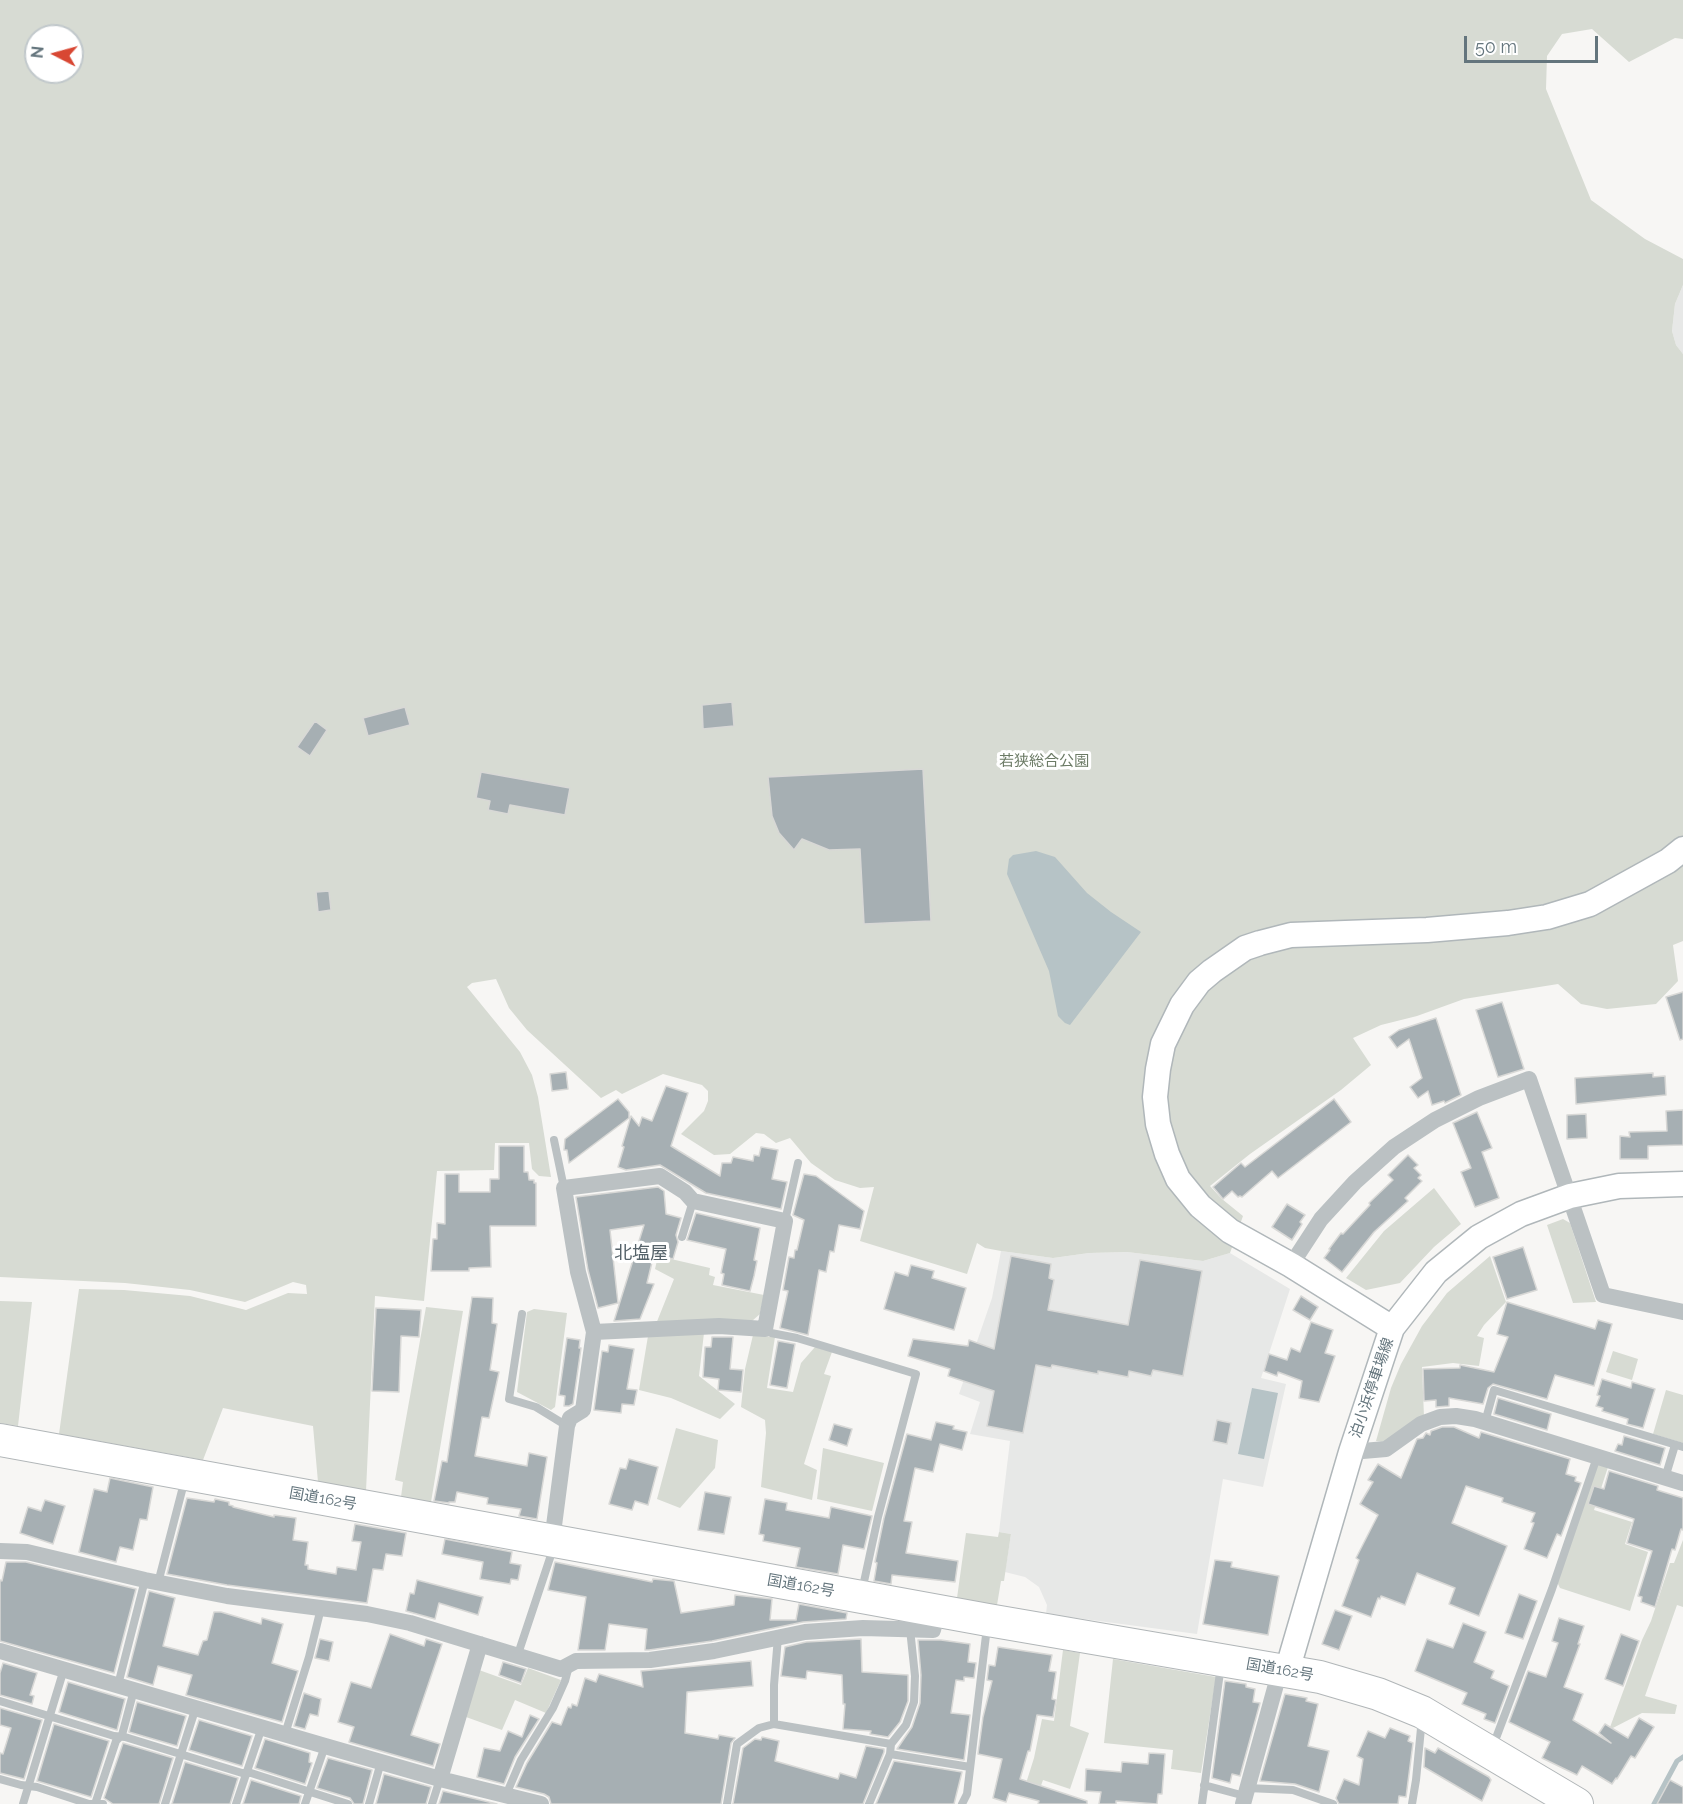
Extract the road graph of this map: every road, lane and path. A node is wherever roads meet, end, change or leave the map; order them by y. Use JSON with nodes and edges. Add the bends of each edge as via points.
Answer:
{"nodes":[{"id":1,"x":1683,"y":849,"type":"edge"},
{"id":2,"x":554,"y":1140,"type":"dead end"},
{"id":3,"x":798,"y":1163,"type":"dead end"},
{"id":4,"x":1683,"y":1184,"type":"edge"},
{"id":5,"x":564,"y":1188,"type":"junction"},
{"id":6,"x":1570,"y":1196,"type":"junction"},
{"id":7,"x":693,"y":1201,"type":"junction"},
{"id":8,"x":785,"y":1221,"type":"junction"},
{"id":9,"x":682,"y":1237,"type":"dead end"},
{"id":10,"x":1291,"y":1265,"type":"junction"},
{"id":11,"x":1683,"y":1312,"type":"edge"},
{"id":12,"x":522,"y":1314,"type":"dead end"},
{"id":13,"x":1392,"y":1328,"type":"junction"},
{"id":14,"x":765,"y":1329,"type":"junction"},
{"id":15,"x":594,"y":1332,"type":"junction"},
{"id":16,"x":1485,"y":1422,"type":"junction"},
{"id":17,"x":567,"y":1426,"type":"junction"},
{"id":18,"x":0,"y":1440,"type":"edge"},
{"id":19,"x":1679,"y":1446,"type":"edge"},
{"id":20,"x":1351,"y":1452,"type":"junction"},
{"id":21,"x":1597,"y":1457,"type":"junction"},
{"id":22,"x":186,"y":1474,"type":"junction"},
{"id":23,"x":1665,"y":1478,"type":"junction"},
{"id":24,"x":1683,"y":1483,"type":"edge"},
{"id":25,"x":552,"y":1541,"type":"junction"},
{"id":26,"x":0,"y":1551,"type":"edge"},
{"id":27,"x":152,"y":1582,"type":"junction"},
{"id":28,"x":861,"y":1597,"type":"junction"},
{"id":29,"x":321,"y":1608,"type":"junction"},
{"id":30,"x":938,"y":1611,"type":"junction"},
{"id":31,"x":988,"y":1620,"type":"junction"},
{"id":32,"x":910,"y":1628,"type":"junction"},
{"id":33,"x":778,"y":1637,"type":"junction"},
{"id":34,"x":480,"y":1644,"type":"junction"},
{"id":35,"x":0,"y":1651,"type":"edge"},
{"id":36,"x":517,"y":1657,"type":"junction"},
{"id":37,"x":1222,"y":1660,"type":"junction"},
{"id":38,"x":569,"y":1665,"type":"junction"},
{"id":39,"x":64,"y":1669,"type":"junction"},
{"id":40,"x":1283,"y":1670,"type":"junction"},
{"id":41,"x":126,"y":1687,"type":"junction"},
{"id":42,"x":0,"y":1701,"type":"edge"},
{"id":43,"x":196,"y":1707,"type":"junction"},
{"id":44,"x":1422,"y":1712,"type":"junction"},
{"id":45,"x":50,"y":1717,"type":"junction"},
{"id":46,"x":774,"y":1724,"type":"junction"},
{"id":47,"x":262,"y":1728,"type":"junction"},
{"id":48,"x":285,"y":1734,"type":"junction"},
{"id":49,"x":119,"y":1737,"type":"junction"},
{"id":50,"x":891,"y":1744,"type":"junction"},
{"id":51,"x":324,"y":1746,"type":"junction"},
{"id":52,"x":1490,"y":1752,"type":"junction"},
{"id":53,"x":181,"y":1754,"type":"junction"},
{"id":54,"x":890,"y":1754,"type":"junction"},
{"id":55,"x":381,"y":1762,"type":"junction"},
{"id":56,"x":970,"y":1767,"type":"junction"},
{"id":57,"x":247,"y":1773,"type":"junction"},
{"id":58,"x":0,"y":1779,"type":"edge"},
{"id":59,"x":440,"y":1779,"type":"junction"},
{"id":60,"x":1204,"y":1785,"type":"junction"},
{"id":61,"x":29,"y":1786,"type":"junction"},
{"id":62,"x":309,"y":1793,"type":"junction"},
{"id":63,"x":506,"y":1795,"type":"junction"},
{"id":64,"x":1245,"y":1796,"type":"edge"},
{"id":65,"x":533,"y":1803,"type":"edge"},
{"id":66,"x":23,"y":1804,"type":"edge"},
{"id":67,"x":95,"y":1804,"type":"edge"},
{"id":68,"x":104,"y":1804,"type":"edge"},
{"id":69,"x":165,"y":1804,"type":"edge"},
{"id":70,"x":236,"y":1804,"type":"edge"},
{"id":71,"x":305,"y":1804,"type":"edge"},
{"id":72,"x":348,"y":1804,"type":"edge"},
{"id":73,"x":369,"y":1804,"type":"edge"},
{"id":74,"x":432,"y":1804,"type":"edge"},
{"id":75,"x":727,"y":1804,"type":"edge"},
{"id":76,"x":869,"y":1804,"type":"edge"},
{"id":77,"x":962,"y":1804,"type":"edge"},
{"id":78,"x":1202,"y":1804,"type":"edge"},
{"id":79,"x":1334,"y":1804,"type":"edge"},
{"id":80,"x":1412,"y":1804,"type":"edge"},
{"id":81,"x":1577,"y":1804,"type":"edge"}],
"edges":[{"from":1,"to":10,"type":"street","via":[[1590,904],[1547,917],[1427,930],[1275,938],[1245,948],[1199,982],[1171,1024],[1158,1069],[1156,1106],[1167,1154],[1178,1179],[1200,1206],[1230,1231]]},
{"from":2,"to":5,"type":"lane"},
{"from":3,"to":8,"type":"lane"},
{"from":4,"to":6,"type":"street","name":"泊小浜停車場線","via":[[1619,1186]]},
{"from":5,"to":7,"type":"street","via":[[660,1176]]},
{"from":5,"to":15,"type":"street","via":[[578,1272]]},
{"from":6,"to":10,"type":"street","via":[[1529,1079],[1444,1115],[1394,1147],[1328,1212]]},
{"from":6,"to":11,"type":"street","via":[[1603,1296]]},
{"from":6,"to":13,"type":"street","name":"泊小浜停車場線","via":[[1521,1214],[1479,1237],[1436,1272]]},
{"from":7,"to":8,"type":"street"},
{"from":7,"to":9,"type":"lane"},
{"from":8,"to":14,"type":"street"},
{"from":10,"to":13,"type":"street"},
{"from":12,"to":17,"type":"lane","via":[[509,1399],[541,1410]]},
{"from":13,"to":20,"type":"street","name":"泊小浜停車場線"},
{"from":14,"to":15,"type":"street","via":[[718,1326]]},
{"from":14,"to":28,"type":"lane","via":[[771,1334],[797,1338],[916,1374]]},
{"from":15,"to":17,"type":"street","via":[[583,1410],[570,1418]]},
{"from":16,"to":19,"type":"lane","via":[[1494,1390]]},
{"from":16,"to":20,"type":"street","via":[[1440,1417],[1421,1424],[1386,1449]]},
{"from":16,"to":21,"type":"street"},
{"from":17,"to":25,"type":"street"},
{"from":18,"to":22,"type":"highway","name":"国道162号"},
{"from":19,"to":23,"type":"lane"},
{"from":20,"to":40,"type":"street","name":"泊小浜停車場線"},
{"from":21,"to":23,"type":"street"},
{"from":21,"to":52,"type":"lane"},
{"from":22,"to":25,"type":"highway","name":"国道162号"},
{"from":22,"to":27,"type":"lane"},
{"from":23,"to":24,"type":"street"},
{"from":25,"to":28,"type":"highway","name":"国道162号"},
{"from":25,"to":36,"type":"lane"},
{"from":26,"to":27,"type":"street","via":[[27,1552]]},
{"from":27,"to":29,"type":"street"},
{"from":27,"to":41,"type":"lane"},
{"from":28,"to":30,"type":"highway","name":"国道162号"},
{"from":29,"to":34,"type":"street","via":[[410,1623]]},
{"from":29,"to":48,"type":"lane"},
{"from":30,"to":31,"type":"highway","name":"国道162号"},
{"from":30,"to":32,"type":"street","via":[[933,1630]]},
{"from":31,"to":37,"type":"highway","name":"国道162号"},
{"from":31,"to":56,"type":"lane"},
{"from":32,"to":33,"type":"street","via":[[836,1629]]},
{"from":32,"to":50,"type":"lane","via":[[914,1702],[906,1725]]},
{"from":33,"to":38,"type":"street","via":[[650,1660],[576,1661]]},
{"from":33,"to":46,"type":"lane"},
{"from":34,"to":36,"type":"street"},
{"from":34,"to":59,"type":"street"},
{"from":35,"to":39,"type":"street"},
{"from":36,"to":38,"type":"street","via":[[561,1669]]},
{"from":37,"to":40,"type":"highway","name":"国道162号"},
{"from":37,"to":60,"type":"lane"},
{"from":38,"to":63,"type":"lane","via":[[553,1708],[521,1760]]},
{"from":39,"to":41,"type":"street"},
{"from":39,"to":45,"type":"lane"},
{"from":40,"to":44,"type":"highway","name":"国道162号","via":[[1346,1683]]},
{"from":40,"to":64,"type":"street"},
{"from":41,"to":43,"type":"street"},
{"from":41,"to":49,"type":"lane"},
{"from":42,"to":45,"type":"lane"},
{"from":43,"to":47,"type":"street"},
{"from":43,"to":53,"type":"lane"},
{"from":44,"to":52,"type":"highway","name":"国道162号"},
{"from":44,"to":80,"type":"lane"},
{"from":45,"to":49,"type":"lane"},
{"from":45,"to":61,"type":"lane"},
{"from":46,"to":50,"type":"lane"},
{"from":46,"to":75,"type":"lane","via":[[759,1728],[737,1744]]},
{"from":47,"to":48,"type":"street"},
{"from":47,"to":57,"type":"lane"},
{"from":48,"to":51,"type":"street"},
{"from":49,"to":53,"type":"lane"},
{"from":49,"to":67,"type":"lane"},
{"from":50,"to":54,"type":"lane"},
{"from":51,"to":55,"type":"street"},
{"from":51,"to":62,"type":"lane"},
{"from":52,"to":81,"type":"highway","name":"国道162号"},
{"from":53,"to":57,"type":"lane"},
{"from":53,"to":69,"type":"lane"},
{"from":54,"to":56,"type":"lane"},
{"from":54,"to":76,"type":"lane"},
{"from":55,"to":59,"type":"street"},
{"from":55,"to":73,"type":"lane"},
{"from":56,"to":77,"type":"lane"},
{"from":57,"to":62,"type":"lane"},
{"from":57,"to":70,"type":"lane"},
{"from":58,"to":61,"type":"lane"},
{"from":59,"to":63,"type":"street"},
{"from":59,"to":74,"type":"lane"},
{"from":60,"to":64,"type":"lane"},
{"from":60,"to":78,"type":"lane"},
{"from":61,"to":66,"type":"lane"},
{"from":61,"to":67,"type":"lane"},
{"from":62,"to":71,"type":"lane"},
{"from":62,"to":72,"type":"lane"},
{"from":63,"to":65,"type":"street"},
{"from":64,"to":79,"type":"lane","via":[[1293,1790]]},
{"from":67,"to":68,"type":"lane"}]}
